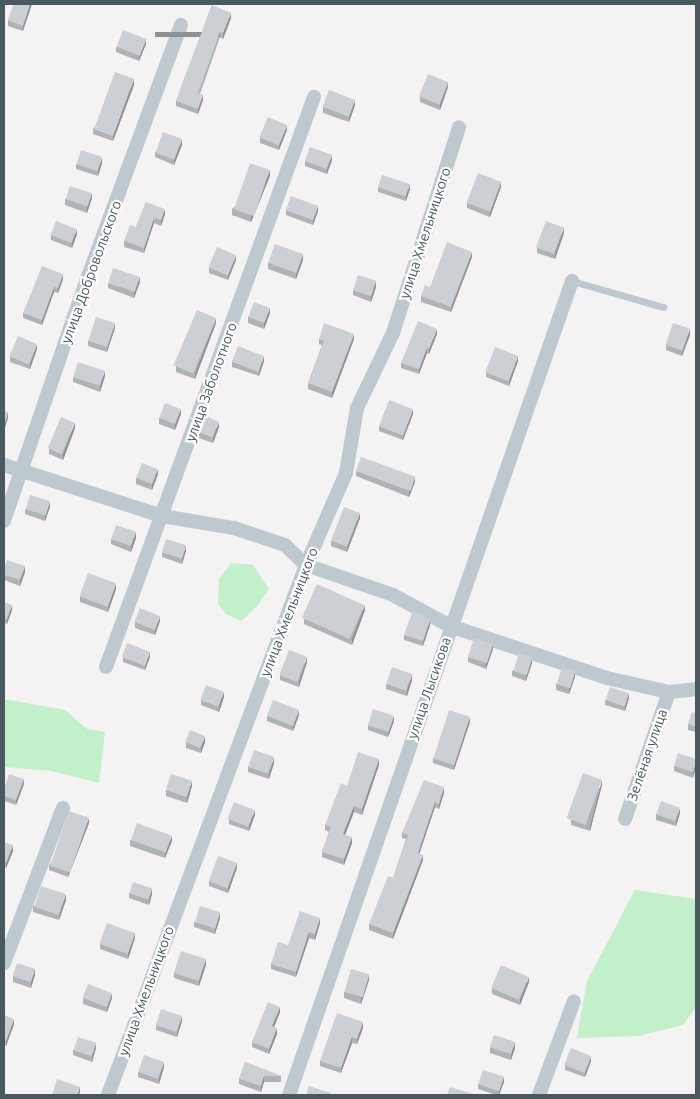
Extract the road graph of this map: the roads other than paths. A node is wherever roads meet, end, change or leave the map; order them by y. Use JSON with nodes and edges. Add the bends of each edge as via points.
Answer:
{"nodes":[{"id":1,"x":181,"y":25,"type":"dead end"},
{"id":2,"x":314,"y":97,"type":"dead end"},
{"id":3,"x":460,"y":127,"type":"dead end"},
{"id":4,"x":572,"y":282,"type":"joint"},
{"id":5,"x":663,"y":307,"type":"dead end"},
{"id":6,"x":4,"y":465,"type":"edge"},
{"id":7,"x":22,"y":471,"type":"junction"},
{"id":8,"x":162,"y":516,"type":"junction"},
{"id":9,"x":4,"y":520,"type":"edge"},
{"id":10,"x":306,"y":565,"type":"junction"},
{"id":11,"x":450,"y":626,"type":"junction"},
{"id":12,"x":106,"y":667,"type":"dead end"},
{"id":13,"x":696,"y":689,"type":"edge"},
{"id":14,"x":669,"y":692,"type":"junction"},
{"id":15,"x":63,"y":808,"type":"dead end"},
{"id":16,"x":625,"y":819,"type":"dead end"},
{"id":17,"x":4,"y":963,"type":"edge"},
{"id":18,"x":574,"y":1001,"type":"dead end"},
{"id":19,"x":108,"y":1095,"type":"edge"},
{"id":20,"x":289,"y":1095,"type":"edge"},
{"id":21,"x":538,"y":1095,"type":"edge"}],
"edges":[{"from":1,"to":7,"type":"street","name":"улица Добровольского","via":[[87,280]]},
{"from":2,"to":8,"type":"street","name":"улица Заболотного"},
{"from":3,"to":10,"type":"street","name":"улица Хмельницкого","via":[[393,333],[356,408],[346,473]]},
{"from":4,"to":5,"type":"lane"},
{"from":4,"to":11,"type":"street","name":"улица Лысикова"},
{"from":6,"to":7,"type":"street"},
{"from":7,"to":8,"type":"street"},
{"from":7,"to":9,"type":"street","name":"улица Добровольского"},
{"from":8,"to":10,"type":"street","via":[[243,531],[285,545]]},
{"from":8,"to":12,"type":"street","name":"улица Заболотного"},
{"from":10,"to":11,"type":"street","via":[[394,595]]},
{"from":10,"to":19,"type":"street","name":"улица Хмельницкого"},
{"from":11,"to":14,"type":"street","via":[[608,678]]},
{"from":11,"to":20,"type":"street","name":"улица Лысикова"},
{"from":13,"to":14,"type":"street"},
{"from":14,"to":16,"type":"street","name":"Зелёная улица"},
{"from":15,"to":17,"type":"street"},
{"from":18,"to":21,"type":"street"}]}
